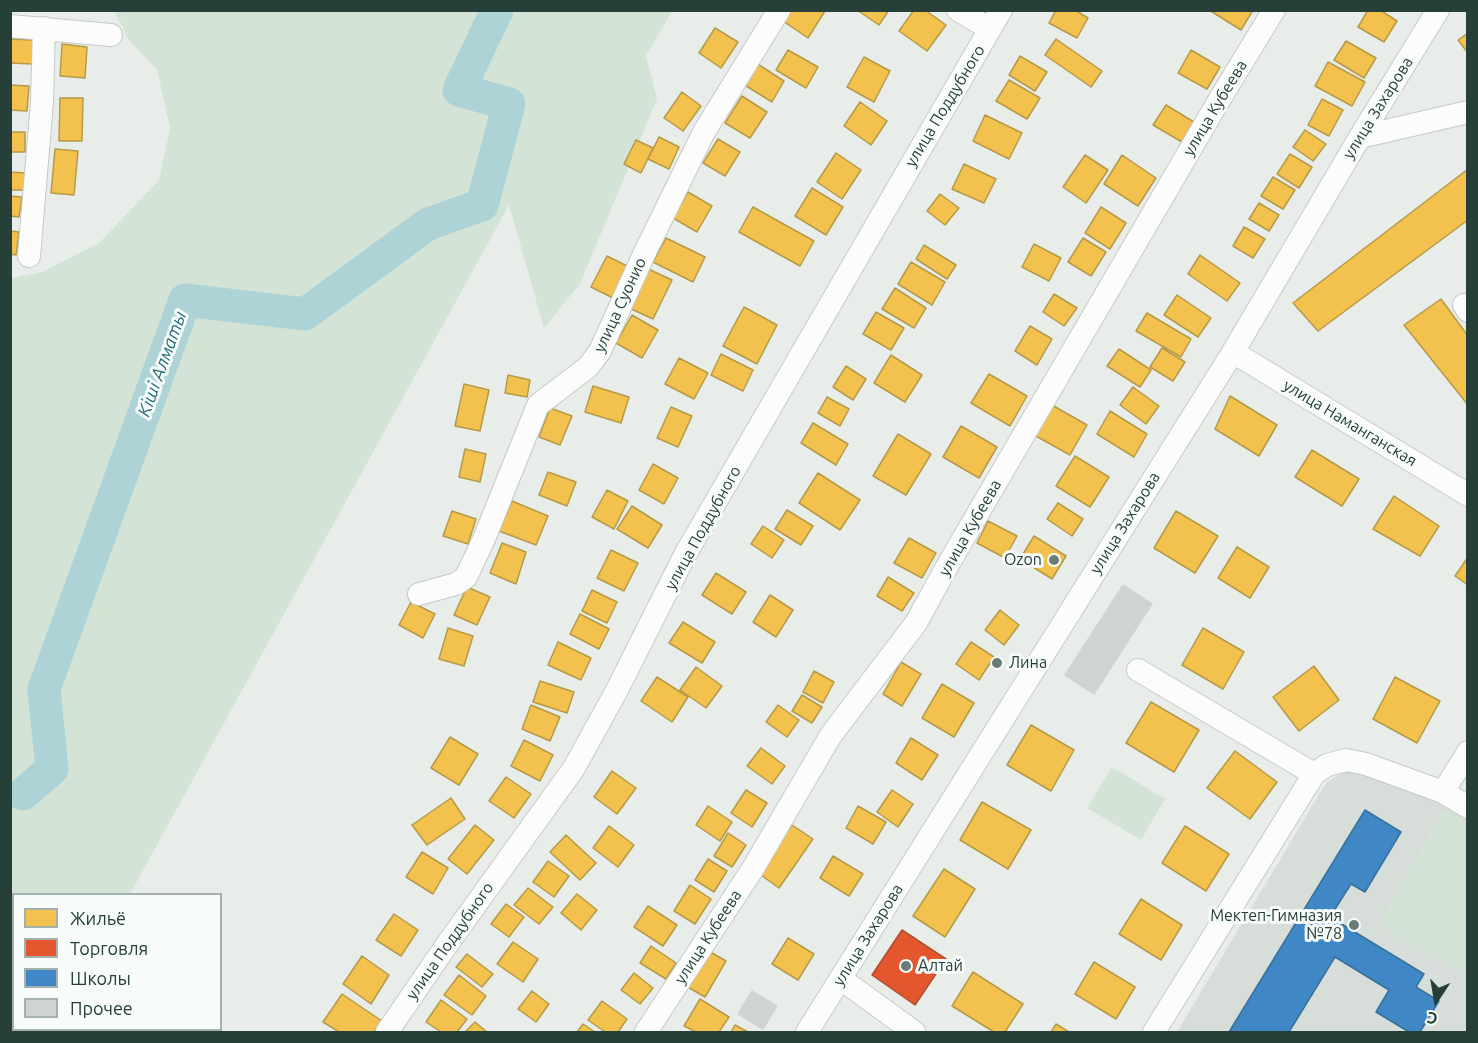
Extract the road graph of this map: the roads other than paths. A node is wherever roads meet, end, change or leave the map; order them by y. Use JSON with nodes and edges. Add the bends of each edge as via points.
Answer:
{"nodes":[{"id":1,"x":779,"y":10,"type":"edge"},
{"id":2,"x":958,"y":10,"type":"edge"},
{"id":3,"x":1274,"y":10,"type":"edge"},
{"id":4,"x":1438,"y":10,"type":"edge"},
{"id":5,"x":995,"y":20,"type":"edge"},
{"id":6,"x":10,"y":26,"type":"edge"},
{"id":7,"x":44,"y":28,"type":"junction"},
{"id":8,"x":111,"y":35,"type":"dead end"},
{"id":9,"x":1467,"y":112,"type":"edge"},
{"id":10,"x":1360,"y":137,"type":"junction"},
{"id":11,"x":29,"y":256,"type":"dead end"},
{"id":12,"x":1233,"y":352,"type":"junction"},
{"id":13,"x":1467,"y":495,"type":"edge"},
{"id":14,"x":418,"y":594,"type":"dead end"},
{"id":15,"x":1138,"y":670,"type":"dead end"},
{"id":16,"x":1467,"y":752,"type":"edge"},
{"id":17,"x":1314,"y":774,"type":"junction"},
{"id":18,"x":1443,"y":792,"type":"junction"},
{"id":19,"x":1467,"y":807,"type":"edge"},
{"id":20,"x":841,"y":978,"type":"junction"},
{"id":21,"x":387,"y":1032,"type":"edge"},
{"id":22,"x":646,"y":1032,"type":"edge"},
{"id":23,"x":807,"y":1032,"type":"edge"},
{"id":24,"x":914,"y":1032,"type":"edge"},
{"id":25,"x":1154,"y":1032,"type":"edge"}],
"edges":[{"from":1,"to":14,"type":"street","name":"улица Суонио","via":[[704,132],[600,351],[588,367],[538,405],[466,577],[456,584]]},
{"from":2,"to":5,"type":"street"},
{"from":3,"to":22,"type":"street","name":"улица Кубеева","via":[[916,623],[831,735],[752,870]]},
{"from":4,"to":10,"type":"street","name":"улица Захарова"},
{"from":5,"to":21,"type":"street","name":"улица Поддубного","via":[[686,553],[574,768]]},
{"from":6,"to":7,"type":"street"},
{"from":7,"to":8,"type":"street"},
{"from":7,"to":11,"type":"street"},
{"from":9,"to":10,"type":"street"},
{"from":10,"to":12,"type":"street","name":"улица Захарова"},
{"from":12,"to":13,"type":"street","name":"улица Наманганская"},
{"from":12,"to":20,"type":"street","name":"улица Захарова"},
{"from":15,"to":17,"type":"street"},
{"from":16,"to":18,"type":"street"},
{"from":17,"to":18,"type":"street","via":[[1327,765],[1346,760]]},
{"from":17,"to":25,"type":"street"},
{"from":18,"to":19,"type":"street"},
{"from":20,"to":23,"type":"street","name":"улица Захарова"},
{"from":20,"to":24,"type":"street"}]}
